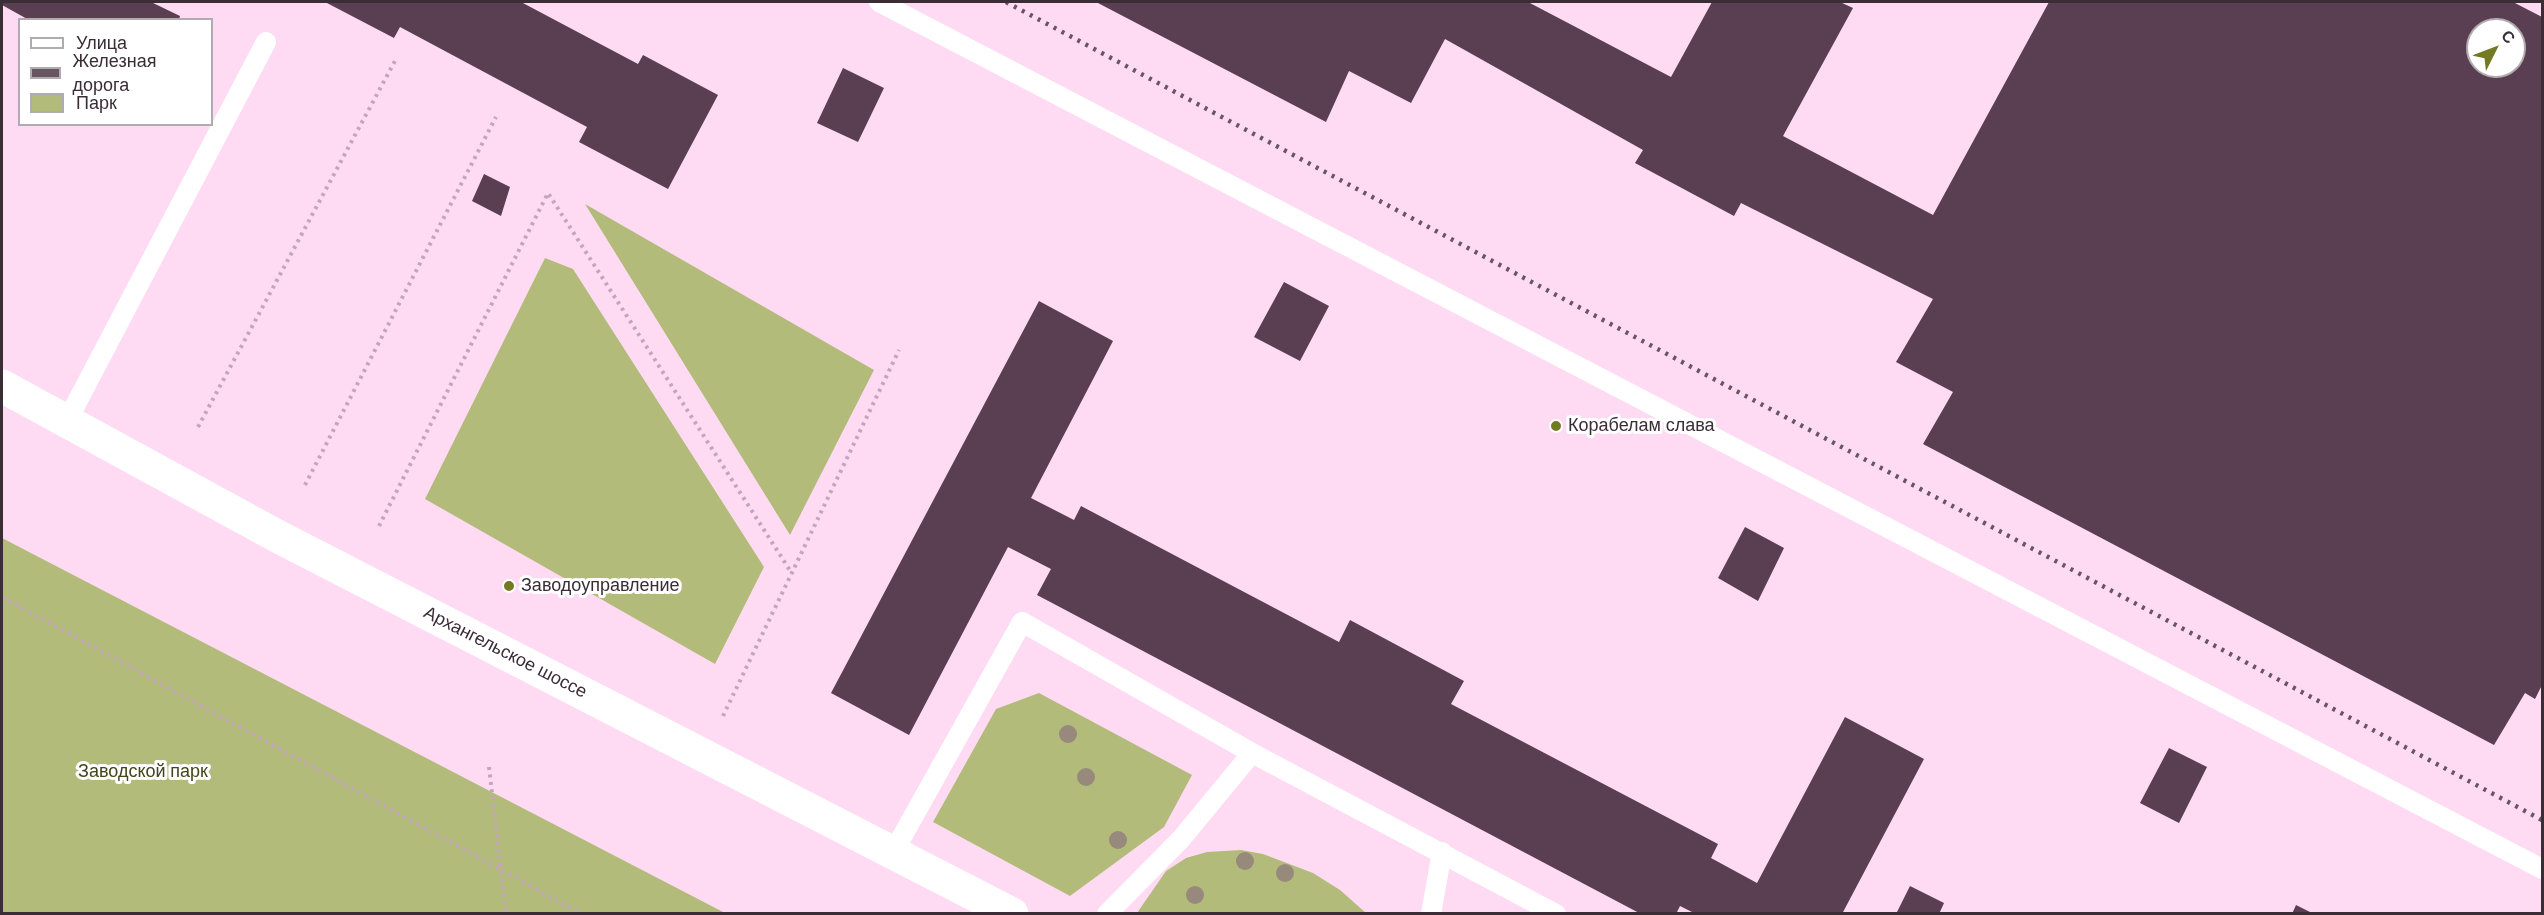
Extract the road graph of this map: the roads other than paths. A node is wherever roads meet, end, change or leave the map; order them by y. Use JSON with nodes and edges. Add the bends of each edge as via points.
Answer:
{"nodes":[{"id":1,"x":879,"y":2,"type":"edge"},
{"id":2,"x":266,"y":42,"type":"dead end"},
{"id":3,"x":2,"y":386,"type":"edge"},
{"id":4,"x":67,"y":421,"type":"junction"},
{"id":5,"x":1252,"y":753,"type":"junction"},
{"id":6,"x":894,"y":852,"type":"junction"},
{"id":7,"x":1442,"y":852,"type":"junction"},
{"id":8,"x":2542,"y":869,"type":"edge"},
{"id":9,"x":1012,"y":914,"type":"edge"},
{"id":10,"x":1107,"y":914,"type":"edge"},
{"id":11,"x":1431,"y":914,"type":"edge"},
{"id":12,"x":1556,"y":914,"type":"edge"}],
"edges":[{"from":1,"to":8,"type":"lane"},
{"from":2,"to":4,"type":"lane"},
{"from":3,"to":4,"type":"main road","name":"Архангельское шоссе"},
{"from":4,"to":6,"type":"main road","name":"Архангельское шоссе","via":[[287,542]]},
{"from":5,"to":6,"type":"lane","via":[[1022,622]]},
{"from":5,"to":7,"type":"lane"},
{"from":5,"to":10,"type":"lane","via":[[1181,839]]},
{"from":6,"to":9,"type":"main road","name":"Архангельское шоссе"},
{"from":7,"to":11,"type":"lane"},
{"from":7,"to":12,"type":"lane"}]}
